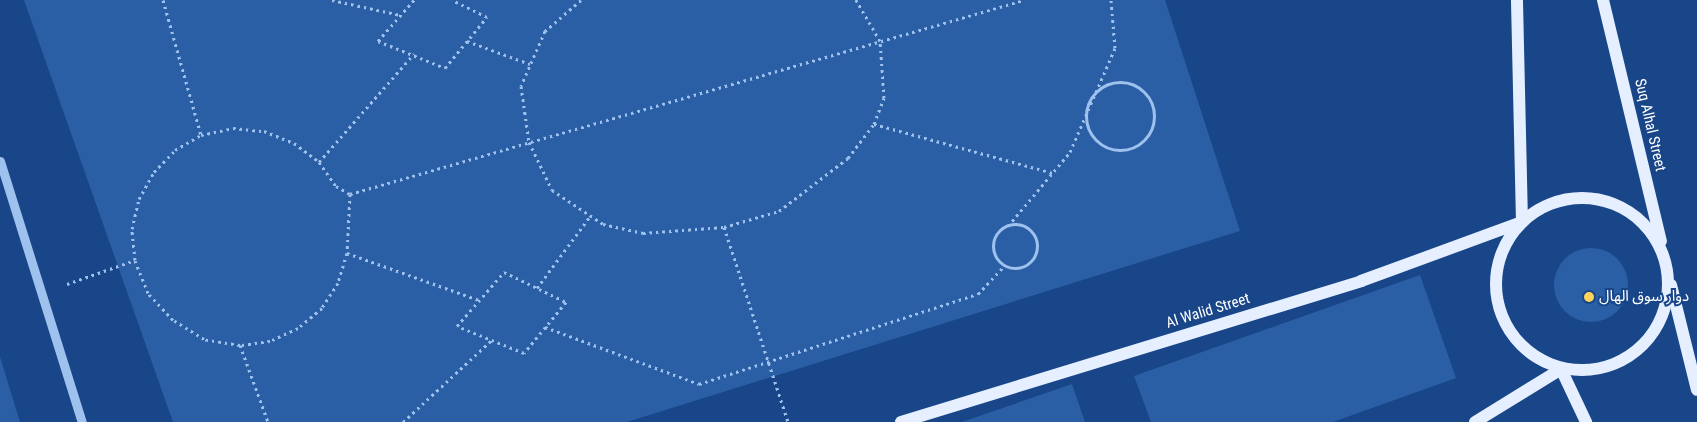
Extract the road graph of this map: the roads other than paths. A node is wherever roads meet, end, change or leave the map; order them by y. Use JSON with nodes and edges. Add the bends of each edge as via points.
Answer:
{"nodes":[{"id":1,"x":1517,"y":0,"type":"edge"},
{"id":2,"x":1603,"y":0,"type":"edge"},
{"id":3,"x":0,"y":161,"type":"edge"},
{"id":4,"x":1522,"y":222,"type":"junction"},
{"id":5,"x":1664,"y":257,"type":"junction"},
{"id":6,"x":1561,"y":369,"type":"junction"},
{"id":7,"x":1697,"y":390,"type":"edge"},
{"id":8,"x":82,"y":422,"type":"edge"},
{"id":9,"x":902,"y":422,"type":"edge"},
{"id":10,"x":1475,"y":422,"type":"edge"},
{"id":11,"x":1586,"y":422,"type":"edge"}],
"edges":[{"from":1,"to":4,"type":"main road"},
{"from":2,"to":5,"type":"main road","name":"Suq Alhal Street"},
{"from":3,"to":8,"type":"street"},
{"from":4,"to":5,"type":"main road","via":[[1542,207],[1590,198],[1636,216],[1653,235]]},
{"from":4,"to":6,"type":"main road","via":[[1506,243],[1497,268],[1498,302],[1517,341],[1537,358]]},
{"from":4,"to":9,"type":"main road","name":"Al Walid Street","via":[[1361,281]]},
{"from":5,"to":6,"type":"main road","via":[[1669,284],[1665,310],[1654,334],[1636,353],[1613,366],[1587,371]]},
{"from":5,"to":7,"type":"main road"},
{"from":6,"to":10,"type":"main road"},
{"from":6,"to":11,"type":"main road"}]}
